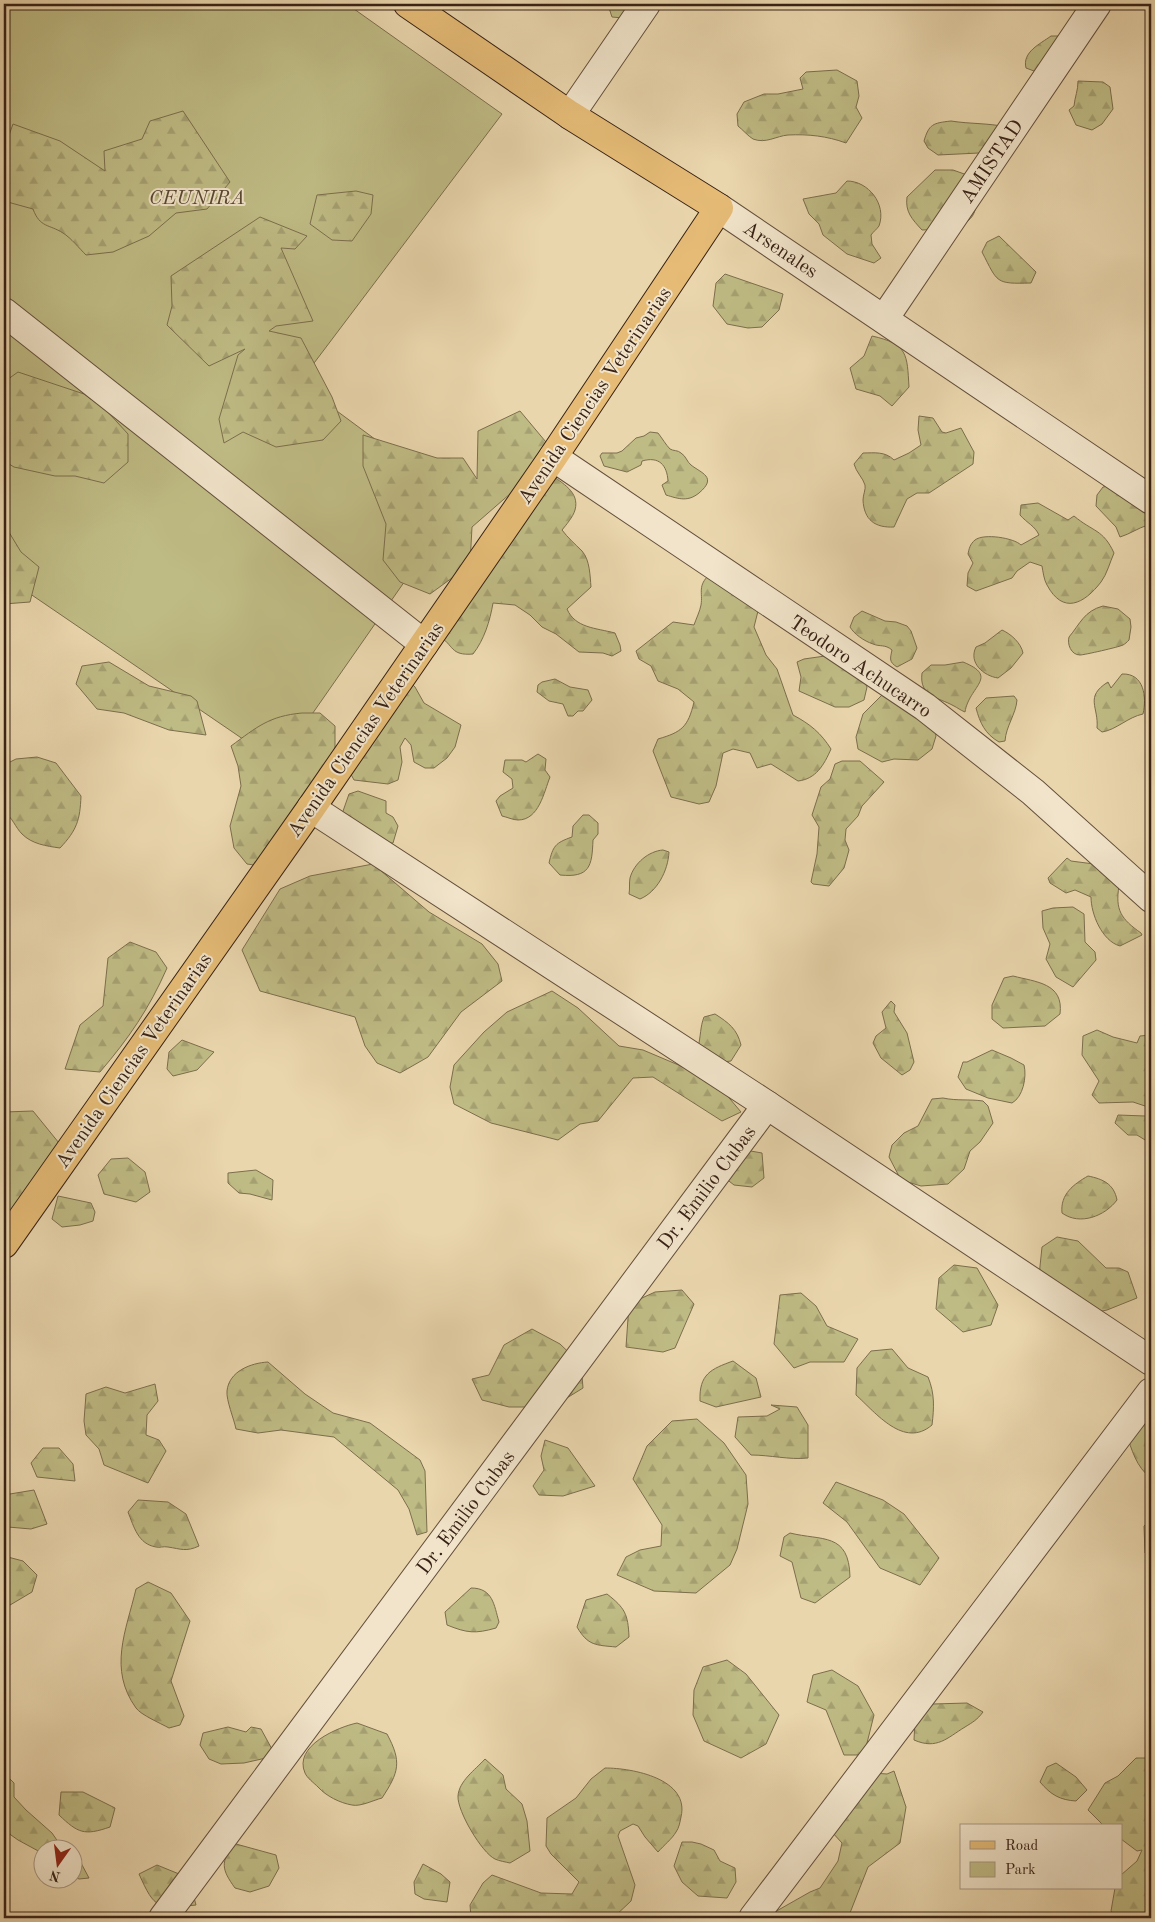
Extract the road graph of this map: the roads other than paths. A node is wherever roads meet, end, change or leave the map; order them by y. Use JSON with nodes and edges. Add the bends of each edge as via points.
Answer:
{"nodes":[{"id":1,"x":408,"y":4,"type":"edge"},
{"id":2,"x":646,"y":4,"type":"edge"},
{"id":3,"x":1097,"y":4,"type":"edge"},
{"id":4,"x":570,"y":115,"type":"junction"},
{"id":5,"x":720,"y":208,"type":"junction"},
{"id":6,"x":4,"y":312,"type":"edge"},
{"id":7,"x":884,"y":319,"type":"junction"},
{"id":8,"x":553,"y":457,"type":"junction"},
{"id":9,"x":1151,"y":500,"type":"edge"},
{"id":10,"x":424,"y":644,"type":"junction"},
{"id":11,"x":311,"y":808,"type":"junction"},
{"id":12,"x":1151,"y":898,"type":"edge"},
{"id":13,"x":767,"y":1106,"type":"junction"},
{"id":14,"x":4,"y":1244,"type":"edge"},
{"id":15,"x":1151,"y":1361,"type":"edge"},
{"id":16,"x":1151,"y":1392,"type":"edge"},
{"id":17,"x":163,"y":1918,"type":"edge"},
{"id":18,"x":753,"y":1918,"type":"edge"}],
"edges":[{"from":1,"to":4,"type":"main road","name":"Arsenales"},
{"from":2,"to":4,"type":"street"},
{"from":3,"to":7,"type":"street","name":"AMISTAD"},
{"from":4,"to":5,"type":"main road","name":"Arsenales"},
{"from":5,"to":7,"type":"street","name":"Arsenales"},
{"from":5,"to":8,"type":"main road","name":"Avenida Ciencias Veterinarias"},
{"from":6,"to":10,"type":"street"},
{"from":7,"to":9,"type":"street","name":"Arsenales"},
{"from":8,"to":10,"type":"main road","name":"Avenida Ciencias Veterinarias"},
{"from":8,"to":12,"type":"street","name":"Teodoro Achucarro","via":[[925,707],[1034,792]]},
{"from":10,"to":11,"type":"main road","name":"Avenida Ciencias Veterinarias"},
{"from":11,"to":13,"type":"street"},
{"from":11,"to":14,"type":"main road","name":"Avenida Ciencias Veterinarias"},
{"from":13,"to":15,"type":"street"},
{"from":13,"to":17,"type":"street","name":"Dr. Emilio Cubas"},
{"from":16,"to":18,"type":"street"}]}
